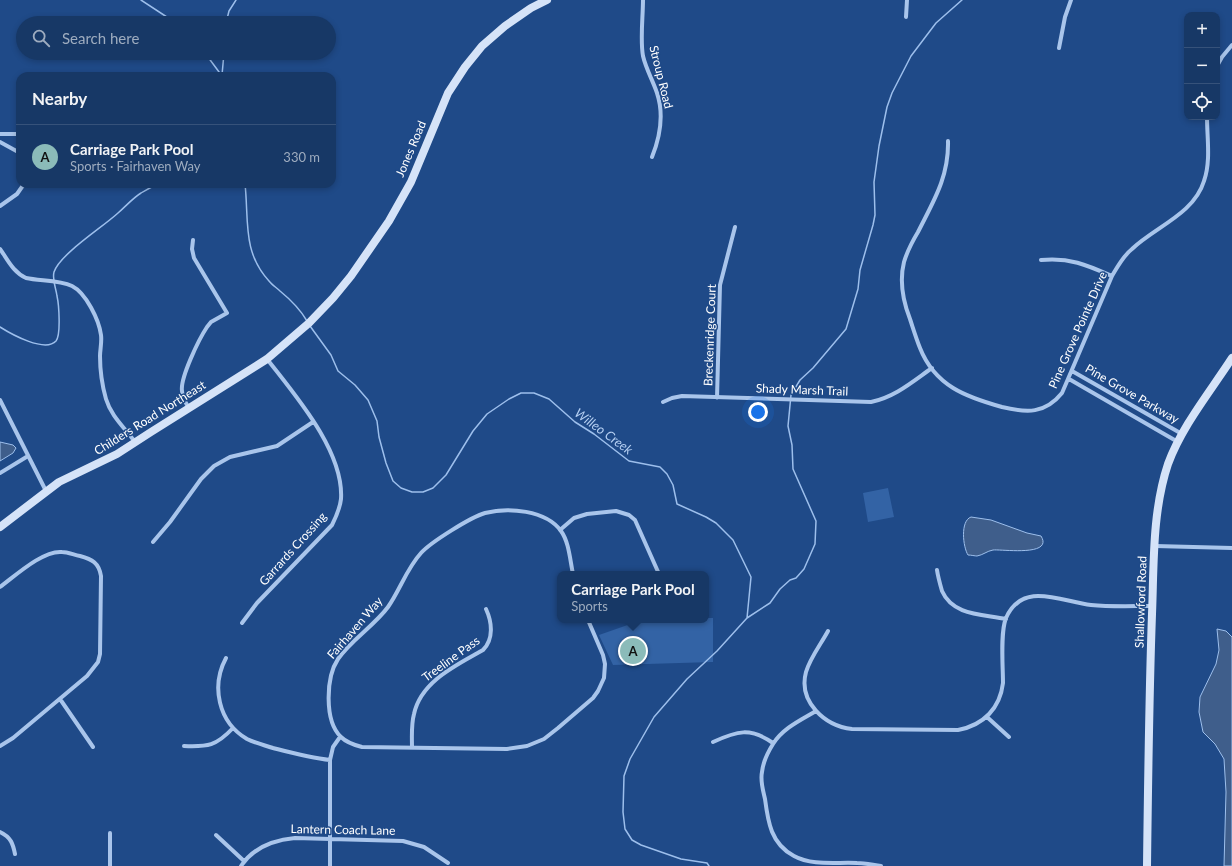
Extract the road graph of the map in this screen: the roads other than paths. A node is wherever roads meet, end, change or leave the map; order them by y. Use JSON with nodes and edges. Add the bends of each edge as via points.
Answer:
{"nodes":[{"id":1,"x":547,"y":0,"type":"edge"},
{"id":2,"x":643,"y":0,"type":"edge"},
{"id":3,"x":908,"y":0,"type":"edge"},
{"id":4,"x":1071,"y":0,"type":"edge"},
{"id":5,"x":906,"y":17,"type":"dead end"},
{"id":6,"x":1232,"y":45,"type":"edge"},
{"id":7,"x":1059,"y":48,"type":"dead end"},
{"id":8,"x":1220,"y":61,"type":"edge"},
{"id":9,"x":1207,"y":120,"type":"edge"},
{"id":10,"x":0,"y":134,"type":"edge"},
{"id":11,"x":16,"y":134,"type":"edge"},
{"id":12,"x":948,"y":141,"type":"dead end"},
{"id":13,"x":0,"y":142,"type":"edge"},
{"id":14,"x":16,"y":151,"type":"edge"},
{"id":15,"x":652,"y":157,"type":"dead end"},
{"id":16,"x":21,"y":188,"type":"edge"},
{"id":17,"x":0,"y":206,"type":"edge"},
{"id":18,"x":735,"y":226,"type":"dead end"},
{"id":19,"x":193,"y":240,"type":"dead end"},
{"id":20,"x":0,"y":249,"type":"edge"},
{"id":21,"x":1041,"y":260,"type":"dead end"},
{"id":22,"x":1112,"y":276,"type":"junction"},
{"id":23,"x":309,"y":322,"type":"joint"},
{"id":24,"x":1232,"y":358,"type":"edge"},
{"id":25,"x":267,"y":359,"type":"junction"},
{"id":26,"x":932,"y":368,"type":"junction"},
{"id":27,"x":1072,"y":371,"type":"junction"},
{"id":28,"x":1069,"y":380,"type":"junction"},
{"id":29,"x":718,"y":398,"type":"junction"},
{"id":30,"x":0,"y":400,"type":"edge"},
{"id":31,"x":663,"y":402,"type":"dead end"},
{"id":32,"x":189,"y":408,"type":"junction"},
{"id":33,"x":313,"y":422,"type":"junction"},
{"id":34,"x":1181,"y":438,"type":"junction"},
{"id":35,"x":135,"y":443,"type":"junction"},
{"id":36,"x":28,"y":456,"type":"junction"},
{"id":37,"x":0,"y":473,"type":"edge"},
{"id":38,"x":46,"y":491,"type":"junction"},
{"id":39,"x":0,"y":527,"type":"edge"},
{"id":40,"x":560,"y":530,"type":"junction"},
{"id":41,"x":153,"y":542,"type":"dead end"},
{"id":42,"x":1155,"y":546,"type":"junction"},
{"id":43,"x":1232,"y":548,"type":"edge"},
{"id":44,"x":937,"y":570,"type":"dead end"},
{"id":45,"x":572,"y":571,"type":"edge"},
{"id":46,"x":658,"y":571,"type":"edge"},
{"id":47,"x":0,"y":587,"type":"edge"},
{"id":48,"x":1153,"y":606,"type":"junction"},
{"id":49,"x":486,"y":609,"type":"dead end"},
{"id":50,"x":1006,"y":619,"type":"junction"},
{"id":51,"x":242,"y":623,"type":"dead end"},
{"id":52,"x":589,"y":623,"type":"edge"},
{"id":53,"x":828,"y":631,"type":"dead end"},
{"id":54,"x":226,"y":658,"type":"dead end"},
{"id":55,"x":60,"y":699,"type":"junction"},
{"id":56,"x":816,"y":711,"type":"junction"},
{"id":57,"x":987,"y":717,"type":"junction"},
{"id":58,"x":234,"y":728,"type":"junction"},
{"id":59,"x":340,"y":736,"type":"junction"},
{"id":60,"x":1009,"y":737,"type":"dead end"},
{"id":61,"x":713,"y":742,"type":"dead end"},
{"id":62,"x":773,"y":743,"type":"junction"},
{"id":63,"x":0,"y":746,"type":"edge"},
{"id":64,"x":184,"y":746,"type":"dead end"},
{"id":65,"x":93,"y":747,"type":"dead end"},
{"id":66,"x":412,"y":748,"type":"junction"},
{"id":67,"x":330,"y":760,"type":"junction"},
{"id":68,"x":0,"y":832,"type":"edge"},
{"id":69,"x":110,"y":833,"type":"dead end"},
{"id":70,"x":216,"y":835,"type":"dead end"},
{"id":71,"x":330,"y":838,"type":"junction"},
{"id":72,"x":15,"y":854,"type":"dead end"},
{"id":73,"x":244,"y":861,"type":"junction"},
{"id":74,"x":448,"y":863,"type":"dead end"},
{"id":75,"x":110,"y":866,"type":"edge"},
{"id":76,"x":241,"y":866,"type":"edge"},
{"id":77,"x":330,"y":866,"type":"edge"},
{"id":78,"x":881,"y":866,"type":"edge"},
{"id":79,"x":1147,"y":866,"type":"edge"}],
"edges":[{"from":1,"to":23,"type":"street","name":"Jones Road","via":[[505,26],[482,46],[465,67],[448,93],[411,182],[389,221],[352,276]]},
{"from":2,"to":15,"type":"street","name":"Stroup Road","via":[[643,56],[657,94],[661,114]]},
{"from":3,"to":5,"type":"street"},
{"from":4,"to":7,"type":"street"},
{"from":6,"to":8,"type":"street"},
{"from":9,"to":22,"type":"street","name":"Pine Grove Pointe Drive","via":[[1207,169],[1199,193],[1176,216],[1131,249]]},
{"from":10,"to":11,"type":"street"},
{"from":12,"to":26,"type":"street","name":"Pine Grove Pointe Drive","via":[[948,161],[943,181],[908,251],[902,276],[905,305],[920,348]]},
{"from":13,"to":14,"type":"street"},
{"from":16,"to":17,"type":"street"},
{"from":18,"to":29,"type":"street","name":"Breckenridge Court","via":[[720,285]]},
{"from":19,"to":32,"type":"street","via":[[194,258],[227,313],[207,327],[184,377],[183,399]]},
{"from":20,"to":35,"type":"street","via":[[15,271],[26,278],[70,285],[79,291],[98,322],[101,337],[101,372],[106,398],[115,416]]},
{"from":21,"to":22,"type":"street","via":[[1071,260]]},
{"from":22,"to":27,"type":"street","name":"Pine Grove Pointe Drive"},
{"from":23,"to":25,"type":"street","name":"Childers Road Northeast"},
{"from":24,"to":34,"type":"street","name":"Shallowford Road"},
{"from":25,"to":32,"type":"street","name":"Childers Road Northeast"},
{"from":25,"to":33,"type":"street","name":"Garrards Crossing"},
{"from":26,"to":28,"type":"street","name":"Pine Grove Pointe Drive","via":[[947,384],[966,395],[1023,412],[1038,410],[1052,404]]},
{"from":26,"to":29,"type":"street","name":"Shady Marsh Trail","via":[[894,394],[871,402]]},
{"from":27,"to":28,"type":"street","name":"Pine Grove Pointe Drive"},
{"from":27,"to":34,"type":"street","name":"Pine Grove Parkway"},
{"from":28,"to":34,"type":"street","name":"Pine Grove Parkway"},
{"from":29,"to":31,"type":"street","name":"Shady Marsh Trail","via":[[682,396]]},
{"from":30,"to":36,"type":"street"},
{"from":32,"to":35,"type":"street","name":"Childers Road Northeast"},
{"from":33,"to":41,"type":"street","via":[[277,446],[230,457],[214,466],[201,479]]},
{"from":33,"to":51,"type":"street","name":"Garrards Crossing","via":[[326,442],[339,477],[341,500],[337,516],[326,532],[257,603]]},
{"from":34,"to":42,"type":"street","name":"Shallowford Road","via":[[1168,464],[1162,486]]},
{"from":35,"to":38,"type":"street","name":"Childers Road Northeast"},
{"from":36,"to":37,"type":"street"},
{"from":36,"to":38,"type":"street"},
{"from":38,"to":39,"type":"street","name":"Childers Road Northeast"},
{"from":40,"to":45,"type":"street","name":"Fairhaven Way","via":[[567,543]]},
{"from":40,"to":46,"type":"street","via":[[580,515],[616,511],[629,515],[635,520]]},
{"from":40,"to":59,"type":"street","name":"Fairhaven Way","via":[[548,519],[532,512],[485,513],[425,549],[380,617],[335,664],[330,683],[330,712],[331,722]]},
{"from":42,"to":43,"type":"street"},
{"from":42,"to":48,"type":"street","name":"Shallowford Road"},
{"from":44,"to":50,"type":"street","via":[[943,593],[955,606],[967,612]]},
{"from":47,"to":55,"type":"street","via":[[40,558],[54,552],[89,559],[100,569],[98,662],[87,676]]},
{"from":48,"to":50,"type":"street","via":[[1092,605],[1038,595],[1027,597],[1018,603]]},
{"from":48,"to":79,"type":"street","name":"Shallowford Road"},
{"from":49,"to":66,"type":"street","name":"Treeline Pass","via":[[491,619],[488,646],[435,680],[422,694],[414,714]]},
{"from":50,"to":57,"type":"street","via":[[1002,690],[997,704]]},
{"from":52,"to":66,"type":"street","via":[[603,655],[604,678],[593,698],[544,739],[527,746],[507,749]]},
{"from":53,"to":56,"type":"street","via":[[809,664],[805,677],[806,695]]},
{"from":54,"to":58,"type":"street","via":[[219,675],[218,694],[220,706]]},
{"from":55,"to":63,"type":"street"},
{"from":55,"to":65,"type":"street"},
{"from":56,"to":57,"type":"street","via":[[832,724],[852,729],[958,730],[974,726]]},
{"from":56,"to":62,"type":"street","via":[[787,728]]},
{"from":57,"to":60,"type":"street"},
{"from":58,"to":64,"type":"street","via":[[214,744]]},
{"from":58,"to":67,"type":"street","via":[[257,743],[308,758]]},
{"from":59,"to":66,"type":"street","via":[[362,747]]},
{"from":59,"to":67,"type":"street","via":[[333,746]]},
{"from":61,"to":62,"type":"street","via":[[730,734],[745,732],[759,735]]},
{"from":62,"to":78,"type":"street","via":[[763,766],[761,780],[769,826],[781,847],[808,862]]},
{"from":67,"to":71,"type":"street"},
{"from":68,"to":72,"type":"street","via":[[9,838]]},
{"from":69,"to":75,"type":"street"},
{"from":70,"to":73,"type":"street"},
{"from":71,"to":73,"type":"street","name":"Lantern Coach Lane","via":[[276,841],[259,849]]},
{"from":71,"to":74,"type":"street","name":"Lantern Coach Lane","via":[[412,843]]},
{"from":71,"to":77,"type":"street"},
{"from":73,"to":76,"type":"street","name":"Lantern Coach Lane"}]}
